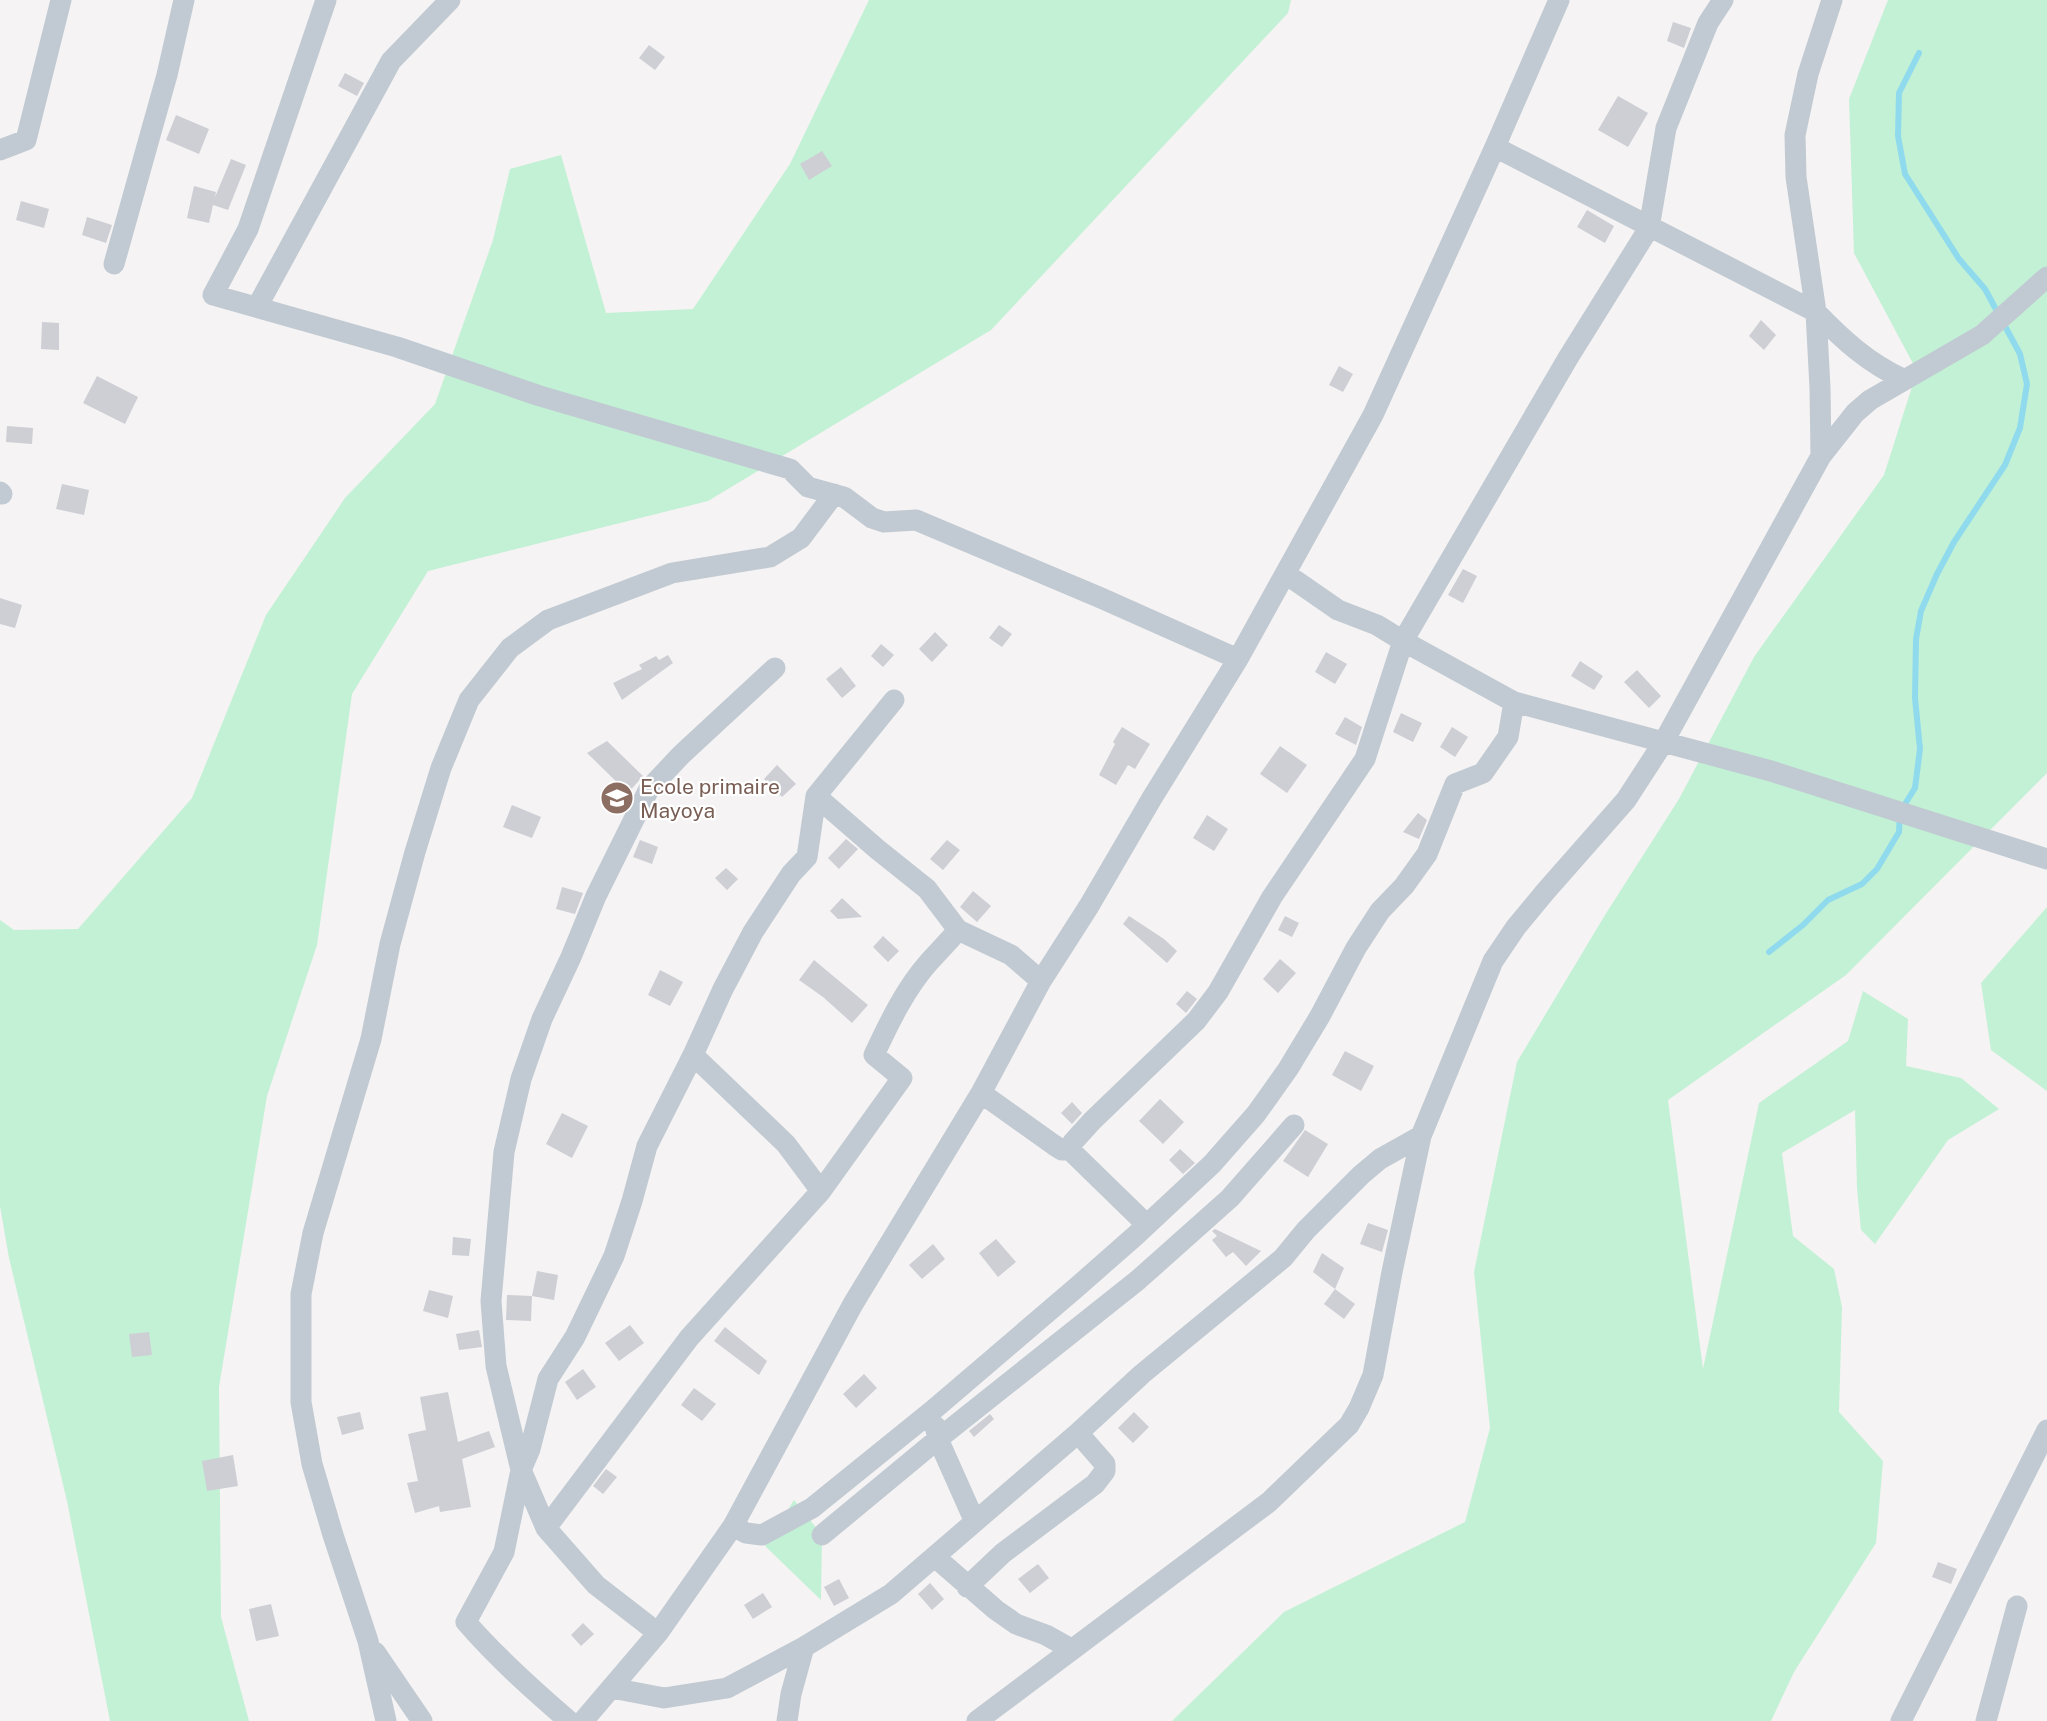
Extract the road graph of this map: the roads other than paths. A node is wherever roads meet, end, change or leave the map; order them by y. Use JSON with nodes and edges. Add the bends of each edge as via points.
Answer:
{"nodes":[{"id":1,"x":61,"y":0,"type":"edge"},
{"id":2,"x":184,"y":0,"type":"edge"},
{"id":3,"x":326,"y":0,"type":"edge"},
{"id":4,"x":450,"y":0,"type":"edge"},
{"id":5,"x":1559,"y":0,"type":"edge"},
{"id":6,"x":1723,"y":0,"type":"edge"},
{"id":7,"x":1832,"y":0,"type":"edge"},
{"id":8,"x":0,"y":132,"type":"edge"},
{"id":9,"x":26,"y":140,"type":"junction"},
{"id":10,"x":1495,"y":147,"type":"junction"},
{"id":11,"x":0,"y":150,"type":"edge"},
{"id":12,"x":1649,"y":228,"type":"junction"},
{"id":13,"x":114,"y":264,"type":"dead end"},
{"id":14,"x":2047,"y":277,"type":"edge"},
{"id":15,"x":257,"y":307,"type":"junction"},
{"id":16,"x":1816,"y":312,"type":"junction"},
{"id":17,"x":1903,"y":379,"type":"junction"},
{"id":18,"x":1821,"y":456,"type":"junction"},
{"id":19,"x":834,"y":494,"type":"junction"},
{"id":20,"x":1286,"y":574,"type":"junction"},
{"id":21,"x":1403,"y":641,"type":"junction"},
{"id":22,"x":1238,"y":659,"type":"junction"},
{"id":23,"x":775,"y":668,"type":"dead end"},
{"id":24,"x":894,"y":700,"type":"dead end"},
{"id":25,"x":1514,"y":702,"type":"junction"},
{"id":26,"x":1663,"y":743,"type":"junction"},
{"id":27,"x":816,"y":796,"type":"junction"},
{"id":28,"x":2047,"y":859,"type":"edge"},
{"id":29,"x":958,"y":930,"type":"junction"},
{"id":30,"x":1041,"y":981,"type":"junction"},
{"id":31,"x":693,"y":1055,"type":"junction"},
{"id":32,"x":981,"y":1093,"type":"junction"},
{"id":33,"x":1294,"y":1125,"type":"dead end"},
{"id":34,"x":1421,"y":1136,"type":"junction"},
{"id":35,"x":1070,"y":1150,"type":"junction"},
{"id":36,"x":821,"y":1191,"type":"junction"},
{"id":37,"x":1147,"y":1225,"type":"junction"},
{"id":38,"x":932,"y":1411,"type":"junction"},
{"id":39,"x":2047,"y":1430,"type":"edge"},
{"id":40,"x":1078,"y":1433,"type":"junction"},
{"id":41,"x":938,"y":1439,"type":"junction"},
{"id":42,"x":521,"y":1470,"type":"junction"},
{"id":43,"x":975,"y":1522,"type":"junction"},
{"id":44,"x":733,"y":1526,"type":"junction"},
{"id":45,"x":546,"y":1528,"type":"junction"},
{"id":46,"x":822,"y":1535,"type":"dead end"},
{"id":47,"x":935,"y":1557,"type":"junction"},
{"id":48,"x":967,"y":1587,"type":"junction"},
{"id":49,"x":2017,"y":1606,"type":"dead end"},
{"id":50,"x":658,"y":1634,"type":"junction"},
{"id":51,"x":368,"y":1641,"type":"junction"},
{"id":52,"x":804,"y":1647,"type":"junction"},
{"id":53,"x":1071,"y":1648,"type":"junction"},
{"id":54,"x":612,"y":1688,"type":"junction"},
{"id":55,"x":386,"y":1721,"type":"edge"},
{"id":56,"x":422,"y":1721,"type":"edge"},
{"id":57,"x":569,"y":1721,"type":"edge"},
{"id":58,"x":583,"y":1721,"type":"edge"},
{"id":59,"x":787,"y":1721,"type":"edge"},
{"id":60,"x":977,"y":1721,"type":"edge"},
{"id":61,"x":1900,"y":1721,"type":"edge"},
{"id":62,"x":1986,"y":1721,"type":"edge"}],
"edges":[{"from":1,"to":9,"type":"street"},
{"from":2,"to":13,"type":"street"},
{"from":3,"to":15,"type":"street","via":[[248,229],[213,295]]},
{"from":4,"to":15,"type":"street","via":[[391,61]]},
{"from":5,"to":10,"type":"street"},
{"from":6,"to":12,"type":"street","via":[[1708,23],[1666,128]]},
{"from":7,"to":16,"type":"street","via":[[1808,74],[1795,135],[1796,177]]},
{"from":8,"to":9,"type":"street"},
{"from":9,"to":11,"type":"street"},
{"from":10,"to":12,"type":"street"},
{"from":10,"to":20,"type":"street","via":[[1373,415]]},
{"from":12,"to":16,"type":"street"},
{"from":12,"to":21,"type":"street","via":[[1568,358]]},
{"from":14,"to":17,"type":"street","via":[[1982,335]]},
{"from":15,"to":19,"type":"street","via":[[790,469],[808,487]]},
{"from":16,"to":17,"type":"street","via":[[1849,345]]},
{"from":16,"to":18,"type":"street"},
{"from":17,"to":18,"type":"street","via":[[1855,413]]},
{"from":18,"to":26,"type":"street"},
{"from":19,"to":22,"type":"street","via":[[872,518],[884,522],[916,520]]},
{"from":19,"to":51,"type":"street","via":[[801,538],[770,557],[672,573],[548,620],[510,648],[469,700],[441,768],[390,944],[371,1039],[313,1233],[301,1294],[301,1402],[312,1464]]},
{"from":20,"to":21,"type":"street","via":[[1338,610],[1377,625]]},
{"from":20,"to":22,"type":"street"},
{"from":21,"to":25,"type":"street"},
{"from":21,"to":35,"type":"street","via":[[1365,759],[1272,897],[1210,1004],[1092,1121]]},
{"from":22,"to":30,"type":"street"},
{"from":23,"to":42,"type":"street","via":[[649,789],[596,896],[542,1019],[521,1079],[504,1152],[491,1301],[496,1366]]},
{"from":24,"to":27,"type":"street"},
{"from":25,"to":26,"type":"street"},
{"from":25,"to":37,"type":"street","via":[[1508,737],[1483,773],[1455,784],[1427,854],[1380,911],[1356,948],[1288,1069],[1256,1114],[1212,1164]]},
{"from":26,"to":28,"type":"street","via":[[1771,771]]},
{"from":26,"to":34,"type":"street","via":[[1626,800],[1516,927],[1493,961]]},
{"from":27,"to":29,"type":"street","via":[[927,890]]},
{"from":27,"to":31,"type":"street","via":[[807,857],[791,874],[753,932]]},
{"from":29,"to":30,"type":"street","via":[[1011,955]]},
{"from":29,"to":36,"type":"street","via":[[928,962],[894,1012],[874,1056],[902,1078]]},
{"from":30,"to":32,"type":"street"},
{"from":31,"to":36,"type":"street","via":[[786,1144]]},
{"from":31,"to":42,"type":"street","via":[[647,1146],[614,1256],[576,1337],[548,1379]]},
{"from":32,"to":35,"type":"street","via":[[1054,1145]]},
{"from":32,"to":44,"type":"street","via":[[853,1304]]},
{"from":33,"to":41,"type":"street","via":[[1230,1198],[1138,1280]]},
{"from":34,"to":40,"type":"street","via":[[1361,1174],[1283,1258],[1142,1374]]},
{"from":34,"to":53,"type":"street","via":[[1373,1375],[1349,1425],[1269,1502]]},
{"from":35,"to":37,"type":"street"},
{"from":36,"to":45,"type":"street","via":[[689,1338]]},
{"from":37,"to":38,"type":"street"},
{"from":38,"to":41,"type":"street"},
{"from":38,"to":44,"type":"street","via":[[812,1508],[762,1535]]},
{"from":39,"to":61,"type":"street"},
{"from":40,"to":43,"type":"street"},
{"from":40,"to":48,"type":"street","via":[[1105,1464],[1106,1471],[1095,1484],[1003,1553]]},
{"from":41,"to":43,"type":"street"},
{"from":41,"to":46,"type":"street"},
{"from":42,"to":45,"type":"street"},
{"from":42,"to":57,"type":"street","via":[[504,1552],[466,1622],[528,1686]]},
{"from":43,"to":47,"type":"street"},
{"from":44,"to":50,"type":"street"},
{"from":45,"to":50,"type":"street","via":[[596,1585]]},
{"from":47,"to":48,"type":"street"},
{"from":47,"to":52,"type":"street","via":[[891,1594]]},
{"from":48,"to":53,"type":"street","via":[[1016,1624]]},
{"from":49,"to":62,"type":"street"},
{"from":50,"to":54,"type":"street"},
{"from":51,"to":55,"type":"street"},
{"from":51,"to":56,"type":"street"},
{"from":52,"to":54,"type":"street","via":[[727,1688],[664,1698]]},
{"from":52,"to":59,"type":"street"},
{"from":53,"to":60,"type":"street"},
{"from":54,"to":58,"type":"street"}]}
